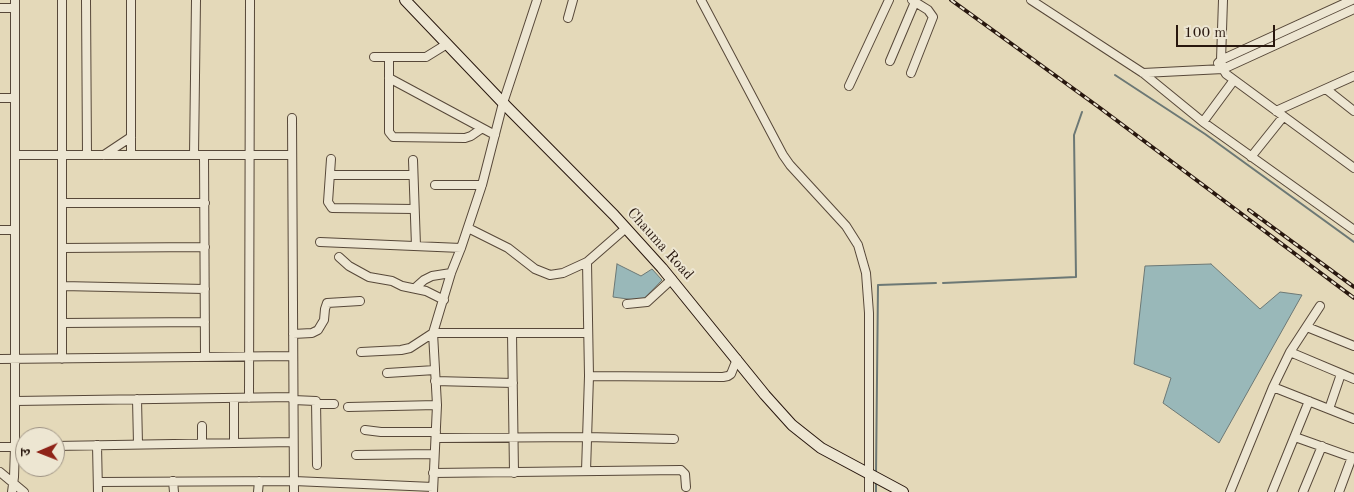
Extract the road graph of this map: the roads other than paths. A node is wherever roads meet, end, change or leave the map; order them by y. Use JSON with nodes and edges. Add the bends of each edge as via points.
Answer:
{"nodes":[{"id":1,"x":62,"y":0,"type":"edge"},
{"id":2,"x":86,"y":0,"type":"edge"},
{"id":3,"x":131,"y":0,"type":"edge"},
{"id":4,"x":196,"y":0,"type":"edge"},
{"id":5,"x":250,"y":0,"type":"edge"},
{"id":6,"x":405,"y":0,"type":"edge"},
{"id":7,"x":537,"y":0,"type":"edge"},
{"id":8,"x":573,"y":0,"type":"edge"},
{"id":9,"x":701,"y":0,"type":"edge"},
{"id":10,"x":888,"y":0,"type":"edge"},
{"id":11,"x":1031,"y":0,"type":"edge"},
{"id":12,"x":1223,"y":0,"type":"edge"},
{"id":13,"x":1352,"y":0,"type":"edge"},
{"id":14,"x":913,"y":1,"type":"edge"},
{"id":15,"x":15,"y":4,"type":"edge"},
{"id":16,"x":0,"y":8,"type":"edge"},
{"id":17,"x":1354,"y":10,"type":"edge"},
{"id":18,"x":568,"y":18,"type":"dead end"},
{"id":19,"x":447,"y":44,"type":"junction"},
{"id":20,"x":374,"y":57,"type":"dead end"},
{"id":21,"x":389,"y":57,"type":"junction"},
{"id":22,"x":1221,"y":60,"type":"junction"},
{"id":23,"x":890,"y":61,"type":"dead end"},
{"id":24,"x":1213,"y":68,"type":"junction"},
{"id":25,"x":1223,"y":69,"type":"junction"},
{"id":26,"x":911,"y":73,"type":"dead end"},
{"id":27,"x":1143,"y":73,"type":"junction"},
{"id":28,"x":1354,"y":76,"type":"edge"},
{"id":29,"x":389,"y":78,"type":"junction"},
{"id":30,"x":1234,"y":80,"type":"junction"},
{"id":31,"x":849,"y":86,"type":"dead end"},
{"id":32,"x":1326,"y":89,"type":"junction"},
{"id":33,"x":0,"y":98,"type":"edge"},
{"id":34,"x":15,"y":98,"type":"junction"},
{"id":35,"x":503,"y":103,"type":"junction"},
{"id":36,"x":1276,"y":111,"type":"junction"},
{"id":37,"x":1354,"y":111,"type":"edge"},
{"id":38,"x":1283,"y":117,"type":"junction"},
{"id":39,"x":292,"y":118,"type":"dead end"},
{"id":40,"x":1203,"y":122,"type":"junction"},
{"id":41,"x":481,"y":129,"type":"junction"},
{"id":42,"x":495,"y":135,"type":"junction"},
{"id":43,"x":131,"y":137,"type":"junction"},
{"id":44,"x":15,"y":155,"type":"junction"},
{"id":45,"x":62,"y":155,"type":"junction"},
{"id":46,"x":87,"y":155,"type":"junction"},
{"id":47,"x":104,"y":155,"type":"junction"},
{"id":48,"x":131,"y":155,"type":"junction"},
{"id":49,"x":194,"y":155,"type":"junction"},
{"id":50,"x":204,"y":155,"type":"junction"},
{"id":51,"x":249,"y":155,"type":"junction"},
{"id":52,"x":292,"y":155,"type":"junction"},
{"id":53,"x":1251,"y":157,"type":"junction"},
{"id":54,"x":331,"y":159,"type":"dead end"},
{"id":55,"x":413,"y":160,"type":"dead end"},
{"id":56,"x":1354,"y":168,"type":"edge"},
{"id":57,"x":330,"y":175,"type":"junction"},
{"id":58,"x":413,"y":175,"type":"junction"},
{"id":59,"x":435,"y":185,"type":"dead end"},
{"id":60,"x":482,"y":185,"type":"junction"},
{"id":61,"x":62,"y":202,"type":"junction"},
{"id":62,"x":205,"y":203,"type":"junction"},
{"id":63,"x":414,"y":209,"type":"junction"},
{"id":64,"x":468,"y":228,"type":"junction"},
{"id":65,"x":626,"y":228,"type":"junction"},
{"id":66,"x":0,"y":230,"type":"edge"},
{"id":67,"x":15,"y":230,"type":"junction"},
{"id":68,"x":1354,"y":230,"type":"edge"},
{"id":69,"x":320,"y":242,"type":"dead end"},
{"id":70,"x":416,"y":246,"type":"junction"},
{"id":71,"x":205,"y":247,"type":"junction"},
{"id":72,"x":62,"y":248,"type":"junction"},
{"id":73,"x":461,"y":248,"type":"junction"},
{"id":74,"x":339,"y":257,"type":"dead end"},
{"id":75,"x":587,"y":262,"type":"junction"},
{"id":76,"x":451,"y":273,"type":"junction"},
{"id":77,"x":672,"y":279,"type":"junction"},
{"id":78,"x":62,"y":286,"type":"junction"},
{"id":79,"x":205,"y":288,"type":"junction"},
{"id":80,"x":416,"y":288,"type":"junction"},
{"id":81,"x":444,"y":300,"type":"junction"},
{"id":82,"x":360,"y":301,"type":"dead end"},
{"id":83,"x":628,"y":304,"type":"dead end"},
{"id":84,"x":1320,"y":306,"type":"dead end"},
{"id":85,"x":205,"y":322,"type":"junction"},
{"id":86,"x":62,"y":323,"type":"junction"},
{"id":87,"x":1307,"y":327,"type":"junction"},
{"id":88,"x":433,"y":333,"type":"junction"},
{"id":89,"x":512,"y":333,"type":"junction"},
{"id":90,"x":588,"y":333,"type":"junction"},
{"id":91,"x":293,"y":334,"type":"junction"},
{"id":92,"x":1354,"y":346,"type":"edge"},
{"id":93,"x":361,"y":352,"type":"dead end"},
{"id":94,"x":1290,"y":352,"type":"junction"},
{"id":95,"x":293,"y":356,"type":"junction"},
{"id":96,"x":205,"y":357,"type":"junction"},
{"id":97,"x":249,"y":357,"type":"junction"},
{"id":98,"x":0,"y":359,"type":"edge"},
{"id":99,"x":15,"y":359,"type":"junction"},
{"id":100,"x":62,"y":359,"type":"junction"},
{"id":101,"x":737,"y":359,"type":"junction"},
{"id":102,"x":435,"y":370,"type":"junction"},
{"id":103,"x":387,"y":373,"type":"dead end"},
{"id":104,"x":1341,"y":374,"type":"junction"},
{"id":105,"x":589,"y":376,"type":"junction"},
{"id":106,"x":1354,"y":379,"type":"edge"},
{"id":107,"x":436,"y":381,"type":"junction"},
{"id":108,"x":513,"y":383,"type":"junction"},
{"id":109,"x":1273,"y":387,"type":"junction"},
{"id":110,"x":234,"y":398,"type":"junction"},
{"id":111,"x":249,"y":398,"type":"junction"},
{"id":112,"x":137,"y":399,"type":"junction"},
{"id":113,"x":293,"y":399,"type":"junction"},
{"id":114,"x":15,"y":401,"type":"junction"},
{"id":115,"x":1309,"y":401,"type":"junction"},
{"id":116,"x":316,"y":404,"type":"junction"},
{"id":117,"x":334,"y":404,"type":"dead end"},
{"id":118,"x":437,"y":405,"type":"junction"},
{"id":119,"x":348,"y":407,"type":"dead end"},
{"id":120,"x":1329,"y":409,"type":"junction"},
{"id":121,"x":1354,"y":419,"type":"edge"},
{"id":122,"x":202,"y":426,"type":"dead end"},
{"id":123,"x":15,"y":427,"type":"edge"},
{"id":124,"x":365,"y":430,"type":"dead end"},
{"id":125,"x":436,"y":435,"type":"junction"},
{"id":126,"x":586,"y":437,"type":"junction"},
{"id":127,"x":1295,"y":437,"type":"junction"},
{"id":128,"x":514,"y":438,"type":"junction"},
{"id":129,"x":674,"y":439,"type":"dead end"},
{"id":130,"x":293,"y":442,"type":"junction"},
{"id":131,"x":202,"y":443,"type":"junction"},
{"id":132,"x":234,"y":443,"type":"junction"},
{"id":133,"x":138,"y":444,"type":"junction"},
{"id":134,"x":97,"y":445,"type":"junction"},
{"id":135,"x":65,"y":446,"type":"edge"},
{"id":136,"x":1322,"y":446,"type":"junction"},
{"id":137,"x":0,"y":447,"type":"edge"},
{"id":138,"x":15,"y":447,"type":"joint"},
{"id":139,"x":434,"y":454,"type":"junction"},
{"id":140,"x":356,"y":455,"type":"dead end"},
{"id":141,"x":1353,"y":457,"type":"edge"},
{"id":142,"x":317,"y":465,"type":"dead end"},
{"id":143,"x":0,"y":472,"type":"edge"},
{"id":144,"x":514,"y":472,"type":"junction"},
{"id":145,"x":586,"y":472,"type":"junction"},
{"id":146,"x":433,"y":474,"type":"junction"},
{"id":147,"x":874,"y":476,"type":"junction"},
{"id":148,"x":174,"y":481,"type":"junction"},
{"id":149,"x":259,"y":481,"type":"junction"},
{"id":150,"x":294,"y":481,"type":"junction"},
{"id":151,"x":99,"y":482,"type":"junction"},
{"id":152,"x":215,"y":482,"type":"junction"},
{"id":153,"x":686,"y":487,"type":"dead end"},
{"id":154,"x":13,"y":488,"type":"edge"},
{"id":155,"x":433,"y":489,"type":"edge"},
{"id":156,"x":24,"y":492,"type":"edge"},
{"id":157,"x":98,"y":492,"type":"edge"},
{"id":158,"x":174,"y":492,"type":"edge"},
{"id":159,"x":216,"y":492,"type":"edge"},
{"id":160,"x":258,"y":492,"type":"edge"},
{"id":161,"x":294,"y":492,"type":"edge"},
{"id":162,"x":869,"y":492,"type":"edge"},
{"id":163,"x":903,"y":492,"type":"edge"},
{"id":164,"x":1230,"y":492,"type":"edge"},
{"id":165,"x":1272,"y":492,"type":"edge"},
{"id":166,"x":1303,"y":492,"type":"edge"},
{"id":167,"x":1339,"y":492,"type":"edge"}],
"edges":[{"from":1,"to":45,"type":"street"},
{"from":2,"to":46,"type":"street"},
{"from":3,"to":43,"type":"street"},
{"from":4,"to":49,"type":"street"},
{"from":5,"to":51,"type":"street"},
{"from":6,"to":19,"type":"street","name":"Chauma Road"},
{"from":7,"to":35,"type":"street"},
{"from":8,"to":18,"type":"street"},
{"from":9,"to":147,"type":"street","via":[[790,166],[846,226],[858,245],[866,273],[869,313]]},
{"from":10,"to":31,"type":"street"},
{"from":11,"to":27,"type":"street"},
{"from":12,"to":22,"type":"street"},
{"from":13,"to":22,"type":"street"},
{"from":14,"to":23,"type":"street"},
{"from":14,"to":26,"type":"street","via":[[933,17]]},
{"from":15,"to":16,"type":"street"},
{"from":15,"to":34,"type":"street"},
{"from":17,"to":25,"type":"street"},
{"from":19,"to":21,"type":"street","via":[[426,56]]},
{"from":19,"to":35,"type":"street","name":"Chauma Road"},
{"from":20,"to":21,"type":"street"},
{"from":21,"to":29,"type":"street"},
{"from":22,"to":24,"type":"street"},
{"from":22,"to":25,"type":"street"},
{"from":24,"to":25,"type":"street"},
{"from":24,"to":27,"type":"street"},
{"from":25,"to":30,"type":"street"},
{"from":27,"to":40,"type":"street"},
{"from":28,"to":32,"type":"street"},
{"from":29,"to":41,"type":"street"},
{"from":29,"to":41,"type":"street","via":[[389,132],[393,137],[465,138]]},
{"from":30,"to":36,"type":"street"},
{"from":30,"to":40,"type":"street"},
{"from":32,"to":36,"type":"street"},
{"from":32,"to":37,"type":"street"},
{"from":33,"to":34,"type":"street"},
{"from":34,"to":44,"type":"street"},
{"from":35,"to":42,"type":"street"},
{"from":35,"to":65,"type":"street","name":"Chauma Road"},
{"from":36,"to":38,"type":"street"},
{"from":38,"to":53,"type":"street"},
{"from":38,"to":56,"type":"street"},
{"from":39,"to":52,"type":"street"},
{"from":40,"to":53,"type":"street"},
{"from":41,"to":42,"type":"street"},
{"from":42,"to":60,"type":"street"},
{"from":43,"to":47,"type":"street"},
{"from":43,"to":48,"type":"street"},
{"from":44,"to":45,"type":"street"},
{"from":44,"to":67,"type":"street"},
{"from":45,"to":46,"type":"street"},
{"from":45,"to":61,"type":"street"},
{"from":46,"to":47,"type":"street"},
{"from":47,"to":48,"type":"street"},
{"from":48,"to":49,"type":"street"},
{"from":49,"to":50,"type":"street"},
{"from":50,"to":51,"type":"street"},
{"from":50,"to":62,"type":"street"},
{"from":51,"to":52,"type":"street"},
{"from":51,"to":97,"type":"street"},
{"from":52,"to":91,"type":"street"},
{"from":53,"to":68,"type":"street"},
{"from":54,"to":57,"type":"street"},
{"from":55,"to":58,"type":"street"},
{"from":57,"to":58,"type":"street"},
{"from":57,"to":63,"type":"street","via":[[328,202],[332,208]]},
{"from":58,"to":63,"type":"street"},
{"from":59,"to":60,"type":"street"},
{"from":60,"to":64,"type":"street"},
{"from":61,"to":62,"type":"street"},
{"from":61,"to":72,"type":"street"},
{"from":62,"to":71,"type":"street"},
{"from":63,"to":70,"type":"street"},
{"from":64,"to":73,"type":"street"},
{"from":64,"to":75,"type":"street","via":[[508,248],[535,269],[550,275]]},
{"from":65,"to":75,"type":"street"},
{"from":65,"to":77,"type":"street","name":"Chauma Road"},
{"from":66,"to":67,"type":"street"},
{"from":67,"to":99,"type":"street"},
{"from":69,"to":70,"type":"street"},
{"from":70,"to":73,"type":"street"},
{"from":71,"to":72,"type":"street"},
{"from":71,"to":79,"type":"street"},
{"from":72,"to":78,"type":"street"},
{"from":73,"to":76,"type":"street"},
{"from":74,"to":80,"type":"street","via":[[369,276]]},
{"from":75,"to":90,"type":"street"},
{"from":76,"to":80,"type":"street","via":[[432,276]]},
{"from":76,"to":81,"type":"street"},
{"from":77,"to":83,"type":"street","via":[[647,302]]},
{"from":77,"to":101,"type":"street","name":"Chauma Road"},
{"from":78,"to":79,"type":"street"},
{"from":78,"to":86,"type":"street"},
{"from":79,"to":85,"type":"street"},
{"from":80,"to":81,"type":"street"},
{"from":81,"to":88,"type":"street"},
{"from":82,"to":91,"type":"street","via":[[327,303],[324,320],[318,330]]},
{"from":84,"to":87,"type":"street"},
{"from":85,"to":86,"type":"street"},
{"from":85,"to":96,"type":"street"},
{"from":86,"to":100,"type":"street"},
{"from":87,"to":92,"type":"street"},
{"from":87,"to":94,"type":"street"},
{"from":88,"to":89,"type":"street"},
{"from":88,"to":93,"type":"street","via":[[410,348]]},
{"from":88,"to":102,"type":"street"},
{"from":89,"to":90,"type":"street"},
{"from":89,"to":108,"type":"street"},
{"from":90,"to":105,"type":"street"},
{"from":91,"to":95,"type":"street"},
{"from":94,"to":104,"type":"street"},
{"from":94,"to":109,"type":"street"},
{"from":95,"to":97,"type":"street"},
{"from":95,"to":113,"type":"street"},
{"from":96,"to":97,"type":"street"},
{"from":96,"to":100,"type":"street"},
{"from":97,"to":111,"type":"street"},
{"from":98,"to":99,"type":"street"},
{"from":99,"to":100,"type":"street"},
{"from":99,"to":114,"type":"street"},
{"from":101,"to":105,"type":"street","via":[[728,376]]},
{"from":101,"to":147,"type":"street","name":"Chauma Road","via":[[792,426],[821,448]]},
{"from":102,"to":103,"type":"street"},
{"from":102,"to":107,"type":"street"},
{"from":104,"to":106,"type":"street"},
{"from":104,"to":120,"type":"street"},
{"from":105,"to":126,"type":"street"},
{"from":107,"to":108,"type":"street"},
{"from":107,"to":118,"type":"street"},
{"from":108,"to":128,"type":"street"},
{"from":109,"to":115,"type":"street"},
{"from":109,"to":164,"type":"street"},
{"from":110,"to":111,"type":"street"},
{"from":110,"to":112,"type":"street"},
{"from":110,"to":132,"type":"street"},
{"from":111,"to":113,"type":"street"},
{"from":112,"to":114,"type":"street"},
{"from":112,"to":133,"type":"street"},
{"from":113,"to":116,"type":"street","via":[[316,401]]},
{"from":113,"to":130,"type":"street"},
{"from":114,"to":123,"type":"street"},
{"from":115,"to":120,"type":"street"},
{"from":115,"to":127,"type":"street"},
{"from":116,"to":117,"type":"street"},
{"from":116,"to":142,"type":"street"},
{"from":118,"to":119,"type":"street"},
{"from":118,"to":125,"type":"street"},
{"from":120,"to":121,"type":"street"},
{"from":122,"to":131,"type":"street"},
{"from":124,"to":125,"type":"street"},
{"from":125,"to":128,"type":"street"},
{"from":125,"to":139,"type":"street"},
{"from":126,"to":128,"type":"street"},
{"from":126,"to":129,"type":"street"},
{"from":126,"to":145,"type":"street"},
{"from":127,"to":136,"type":"street"},
{"from":127,"to":165,"type":"street"},
{"from":128,"to":144,"type":"street"},
{"from":130,"to":132,"type":"street"},
{"from":130,"to":150,"type":"street"},
{"from":131,"to":132,"type":"street"},
{"from":131,"to":133,"type":"street"},
{"from":133,"to":134,"type":"street"},
{"from":134,"to":135,"type":"street"},
{"from":134,"to":151,"type":"street"},
{"from":136,"to":141,"type":"street"},
{"from":136,"to":166,"type":"street"},
{"from":137,"to":138,"type":"street"},
{"from":138,"to":154,"type":"street"},
{"from":139,"to":140,"type":"street"},
{"from":139,"to":146,"type":"street"},
{"from":141,"to":167,"type":"street"},
{"from":143,"to":154,"type":"street"},
{"from":144,"to":145,"type":"street"},
{"from":144,"to":146,"type":"street"},
{"from":145,"to":153,"type":"street","via":[[681,470],[686,474]]},
{"from":146,"to":155,"type":"street"},
{"from":147,"to":162,"type":"street"},
{"from":147,"to":163,"type":"street","name":"Chauma Road"},
{"from":148,"to":151,"type":"street"},
{"from":148,"to":152,"type":"street"},
{"from":148,"to":158,"type":"street"},
{"from":149,"to":150,"type":"street"},
{"from":149,"to":152,"type":"street"},
{"from":149,"to":160,"type":"street"},
{"from":150,"to":155,"type":"street"},
{"from":150,"to":161,"type":"street"},
{"from":151,"to":157,"type":"street"},
{"from":152,"to":159,"type":"street"},
{"from":154,"to":156,"type":"street"}]}
